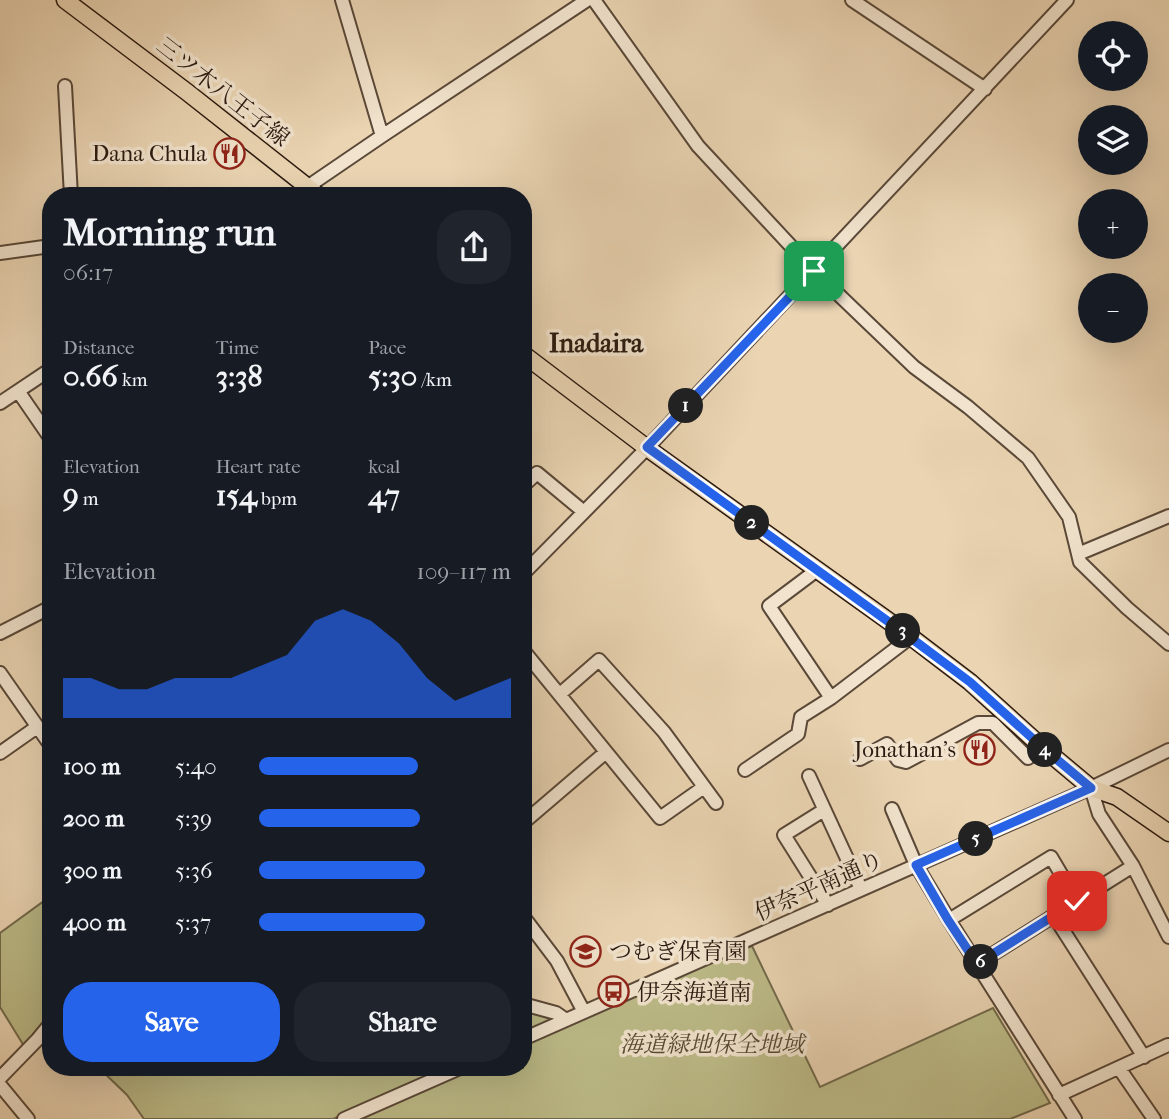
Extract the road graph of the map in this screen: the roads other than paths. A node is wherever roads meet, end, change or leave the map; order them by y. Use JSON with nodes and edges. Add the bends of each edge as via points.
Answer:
{"nodes":[{"id":1,"x":65,"y":0,"type":"edge"},
{"id":2,"x":342,"y":0,"type":"edge"},
{"id":3,"x":587,"y":0,"type":"edge"},
{"id":4,"x":594,"y":0,"type":"edge"},
{"id":5,"x":852,"y":0,"type":"edge"},
{"id":6,"x":1067,"y":0,"type":"edge"},
{"id":7,"x":65,"y":86,"type":"dead end"},
{"id":8,"x":985,"y":89,"type":"junction"},
{"id":9,"x":382,"y":136,"type":"junction"},
{"id":10,"x":71,"y":187,"type":"edge"},
{"id":11,"x":300,"y":187,"type":"edge"},
{"id":12,"x":315,"y":187,"type":"edge"},
{"id":13,"x":42,"y":247,"type":"edge"},
{"id":14,"x":0,"y":253,"type":"edge"},
{"id":15,"x":814,"y":271,"type":"junction"},
{"id":16,"x":532,"y":361,"type":"edge"},
{"id":17,"x":42,"y":375,"type":"edge"},
{"id":18,"x":18,"y":391,"type":"junction"},
{"id":19,"x":0,"y":403,"type":"edge"},
{"id":20,"x":42,"y":426,"type":"edge"},
{"id":21,"x":647,"y":447,"type":"junction"},
{"id":22,"x":532,"y":478,"type":"edge"},
{"id":23,"x":584,"y":512,"type":"junction"},
{"id":24,"x":1169,"y":516,"type":"edge"},
{"id":25,"x":1078,"y":554,"type":"junction"},
{"id":26,"x":532,"y":565,"type":"edge"},
{"id":27,"x":817,"y":570,"type":"junction"},
{"id":28,"x":42,"y":612,"type":"edge"},
{"id":29,"x":0,"y":634,"type":"edge"},
{"id":30,"x":911,"y":638,"type":"junction"},
{"id":31,"x":1169,"y":644,"type":"edge"},
{"id":32,"x":532,"y":661,"type":"edge"},
{"id":33,"x":0,"y":673,"type":"edge"},
{"id":34,"x":560,"y":694,"type":"junction"},
{"id":35,"x":831,"y":698,"type":"junction"},
{"id":36,"x":37,"y":727,"type":"junction"},
{"id":37,"x":42,"y":734,"type":"edge"},
{"id":38,"x":1042,"y":747,"type":"junction"},
{"id":39,"x":1169,"y":750,"type":"edge"},
{"id":40,"x":0,"y":752,"type":"edge"},
{"id":41,"x":606,"y":752,"type":"junction"},
{"id":42,"x":860,"y":759,"type":"dead end"},
{"id":43,"x":745,"y":770,"type":"dead end"},
{"id":44,"x":808,"y":776,"type":"dead end"},
{"id":45,"x":704,"y":787,"type":"junction"},
{"id":46,"x":1091,"y":788,"type":"junction"},
{"id":47,"x":716,"y":803,"type":"dead end"},
{"id":48,"x":892,"y":809,"type":"dead end"},
{"id":49,"x":824,"y":810,"type":"junction"},
{"id":50,"x":532,"y":815,"type":"edge"},
{"id":51,"x":1169,"y":833,"type":"edge"},
{"id":52,"x":916,"y":865,"type":"junction"},
{"id":53,"x":1133,"y":866,"type":"junction"},
{"id":54,"x":861,"y":890,"type":"junction"},
{"id":55,"x":1077,"y":901,"type":"junction"},
{"id":56,"x":828,"y":905,"type":"junction"},
{"id":57,"x":1054,"y":916,"type":"junction"},
{"id":58,"x":948,"y":920,"type":"junction"},
{"id":59,"x":532,"y":928,"type":"edge"},
{"id":60,"x":1169,"y":937,"type":"edge"},
{"id":61,"x":977,"y":964,"type":"junction"},
{"id":62,"x":532,"y":1006,"type":"edge"},
{"id":63,"x":584,"y":1012,"type":"junction"},
{"id":64,"x":566,"y":1020,"type":"junction"},
{"id":65,"x":42,"y":1034,"type":"edge"},
{"id":66,"x":532,"y":1035,"type":"edge"},
{"id":67,"x":1168,"y":1045,"type":"edge"},
{"id":68,"x":1144,"y":1056,"type":"junction"},
{"id":69,"x":1119,"y":1068,"type":"junction"},
{"id":70,"x":442,"y":1076,"type":"edge"},
{"id":71,"x":0,"y":1079,"type":"edge"},
{"id":72,"x":0,"y":1085,"type":"edge"},
{"id":73,"x":1059,"y":1095,"type":"junction"},
{"id":74,"x":28,"y":1119,"type":"edge"},
{"id":75,"x":344,"y":1119,"type":"edge"},
{"id":76,"x":1075,"y":1119,"type":"edge"},
{"id":77,"x":1154,"y":1119,"type":"edge"}],
"edges":[{"from":1,"to":11,"type":"main road","name":"三ツ木八王子線","via":[[187,92]]},
{"from":2,"to":9,"type":"street"},
{"from":3,"to":9,"type":"street"},
{"from":4,"to":15,"type":"street","via":[[698,146]]},
{"from":5,"to":8,"type":"street"},
{"from":6,"to":8,"type":"street"},
{"from":7,"to":10,"type":"street"},
{"from":8,"to":15,"type":"street"},
{"from":9,"to":12,"type":"street"},
{"from":13,"to":14,"type":"street"},
{"from":15,"to":21,"type":"street"},
{"from":15,"to":25,"type":"street","via":[[914,367],[1028,458],[1069,517]]},
{"from":16,"to":21,"type":"main road"},
{"from":17,"to":18,"type":"street"},
{"from":18,"to":19,"type":"street"},
{"from":18,"to":20,"type":"street"},
{"from":21,"to":23,"type":"street"},
{"from":21,"to":27,"type":"main road"},
{"from":22,"to":23,"type":"street","via":[[537,473]]},
{"from":23,"to":26,"type":"street"},
{"from":24,"to":25,"type":"street"},
{"from":25,"to":31,"type":"street","via":[[1080,562]]},
{"from":27,"to":30,"type":"main road"},
{"from":27,"to":35,"type":"street","via":[[769,606]]},
{"from":28,"to":29,"type":"street"},
{"from":30,"to":35,"type":"street"},
{"from":30,"to":38,"type":"main road","via":[[970,682]]},
{"from":32,"to":34,"type":"street"},
{"from":33,"to":36,"type":"street"},
{"from":34,"to":41,"type":"street"},
{"from":34,"to":45,"type":"street","via":[[598,660],[664,732]]},
{"from":35,"to":43,"type":"street","via":[[801,717],[798,734]]},
{"from":36,"to":37,"type":"street"},
{"from":36,"to":40,"type":"street"},
{"from":38,"to":42,"type":"street","via":[[1028,758],[993,723],[978,723],[906,762],[898,760],[887,744]]},
{"from":38,"to":46,"type":"main road"},
{"from":39,"to":46,"type":"street","name":"伊奈平南通り"},
{"from":41,"to":45,"type":"street","via":[[660,818]]},
{"from":41,"to":50,"type":"street"},
{"from":44,"to":49,"type":"street"},
{"from":45,"to":47,"type":"street"},
{"from":46,"to":51,"type":"main road","via":[[1117,797]]},
{"from":46,"to":52,"type":"street","name":"伊奈平南通り"},
{"from":46,"to":53,"type":"street","via":[[1099,814]]},
{"from":48,"to":52,"type":"street"},
{"from":49,"to":54,"type":"street"},
{"from":49,"to":56,"type":"street","via":[[784,835]]},
{"from":52,"to":54,"type":"street","name":"伊奈平南通り"},
{"from":52,"to":58,"type":"street"},
{"from":53,"to":55,"type":"street"},
{"from":53,"to":60,"type":"street"},
{"from":54,"to":56,"type":"street","name":"伊奈平南通り"},
{"from":55,"to":57,"type":"street"},
{"from":55,"to":58,"type":"street","via":[[1051,858]]},
{"from":56,"to":63,"type":"street","name":"伊奈平南通り"},
{"from":57,"to":61,"type":"street"},
{"from":57,"to":68,"type":"street"},
{"from":58,"to":61,"type":"street"},
{"from":59,"to":63,"type":"street","via":[[557,961]]},
{"from":61,"to":73,"type":"street"},
{"from":62,"to":64,"type":"street"},
{"from":63,"to":64,"type":"street","name":"伊奈平南通り"},
{"from":64,"to":66,"type":"street","name":"伊奈平南通り"},
{"from":65,"to":71,"type":"street"},
{"from":67,"to":68,"type":"street"},
{"from":68,"to":69,"type":"street"},
{"from":69,"to":73,"type":"street"},
{"from":69,"to":77,"type":"street"},
{"from":70,"to":75,"type":"street"},
{"from":72,"to":74,"type":"street"},
{"from":73,"to":76,"type":"street"}]}
